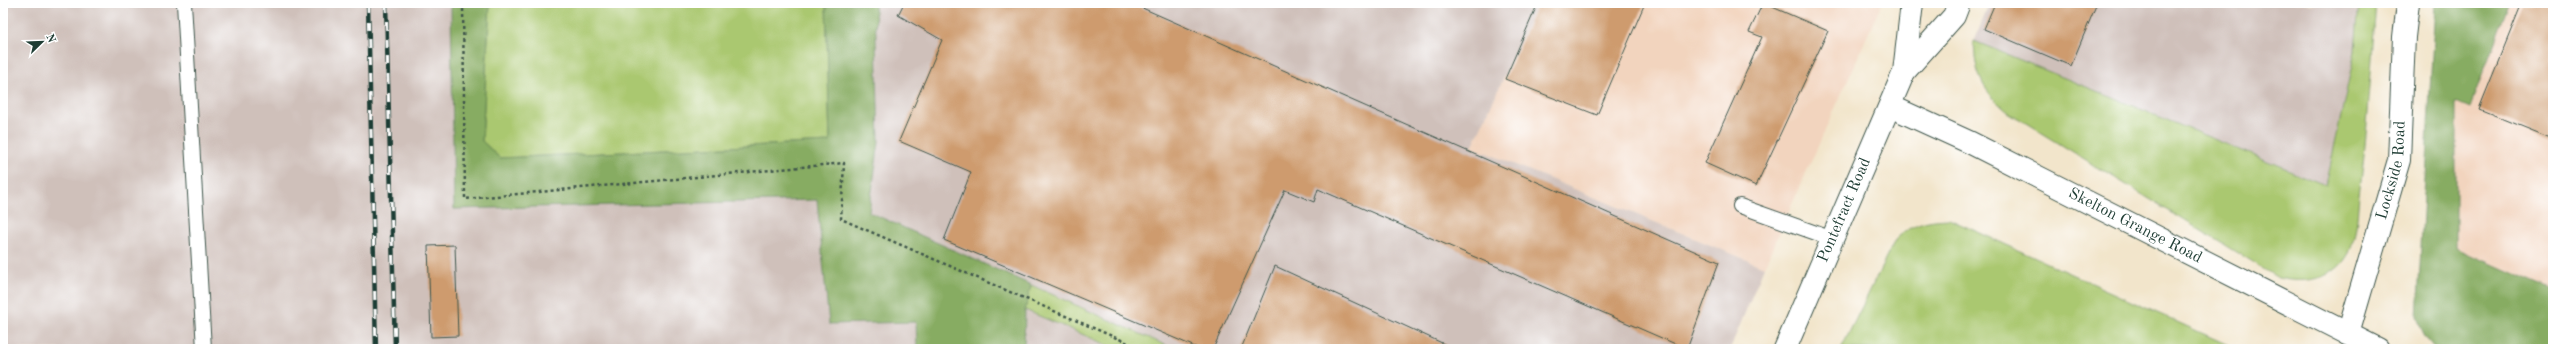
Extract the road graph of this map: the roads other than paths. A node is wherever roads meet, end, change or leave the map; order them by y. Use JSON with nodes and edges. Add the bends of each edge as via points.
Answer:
{"nodes":[{"id":1,"x":184,"y":3,"type":"edge"},
{"id":2,"x":1912,"y":3,"type":"edge"},
{"id":3,"x":1959,"y":3,"type":"edge"},
{"id":4,"x":2408,"y":3,"type":"edge"},
{"id":5,"x":1904,"y":72,"type":"junction"},
{"id":6,"x":1890,"y":106,"type":"junction"},
{"id":7,"x":1740,"y":206,"type":"dead end"},
{"id":8,"x":1833,"y":239,"type":"junction"},
{"id":9,"x":2348,"y":334,"type":"junction"},
{"id":10,"x":204,"y":349,"type":"edge"},
{"id":11,"x":1785,"y":349,"type":"edge"},
{"id":12,"x":2378,"y":349,"type":"edge"}],
"edges":[{"from":1,"to":10,"type":"lane"},
{"from":2,"to":5,"type":"street","name":"Pontefract Road"},
{"from":3,"to":5,"type":"street","name":"Pontefract Road","via":[[1954,16]]},
{"from":4,"to":9,"type":"street","name":"Lockside Road","via":[[2404,37],[2399,160]]},
{"from":5,"to":6,"type":"street","name":"Pontefract Road"},
{"from":6,"to":8,"type":"street","name":"Pontefract Road"},
{"from":6,"to":9,"type":"street","name":"Skelton Grange Road","via":[[1971,143]]},
{"from":7,"to":8,"type":"lane"},
{"from":8,"to":11,"type":"street","name":"Pontefract Road"},
{"from":9,"to":12,"type":"street","name":"Skelton Grange Road"}]}
